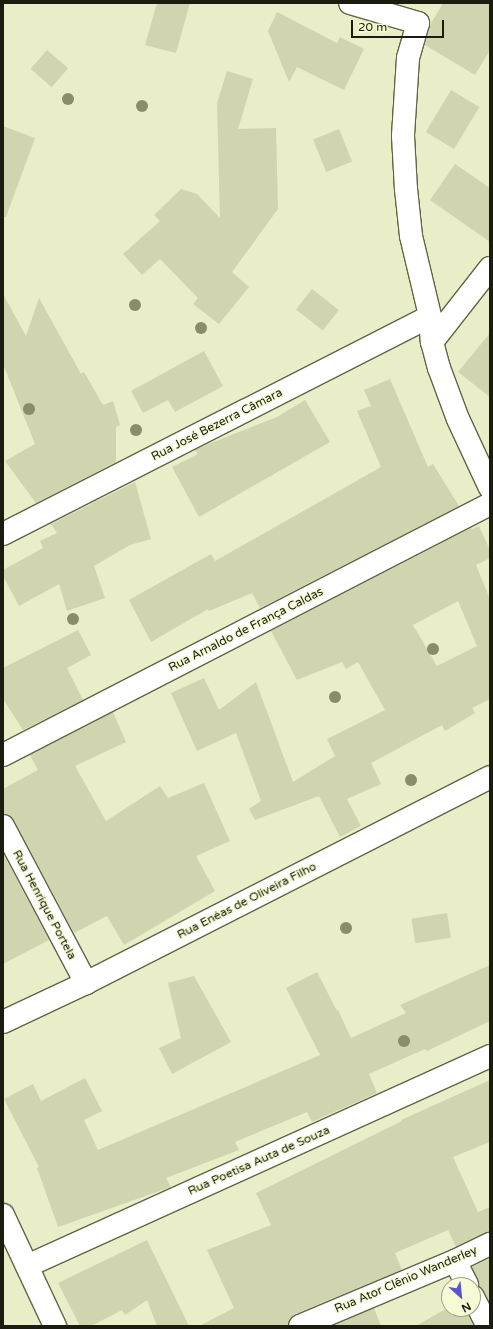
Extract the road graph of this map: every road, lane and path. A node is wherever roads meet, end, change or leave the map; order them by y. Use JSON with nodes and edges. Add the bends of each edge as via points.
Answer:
{"nodes":[{"id":1,"x":350,"y":3,"type":"edge"},
{"id":2,"x":490,"y":268,"type":"edge"},
{"id":3,"x":430,"y":316,"type":"junction"},
{"id":4,"x":432,"y":342,"type":"junction"},
{"id":5,"x":490,"y":488,"type":"edge"},
{"id":6,"x":490,"y":504,"type":"edge"},
{"id":7,"x":3,"y":534,"type":"edge"},
{"id":8,"x":3,"y":755,"type":"edge"},
{"id":9,"x":490,"y":777,"type":"edge"},
{"id":10,"x":3,"y":826,"type":"edge"},
{"id":11,"x":86,"y":983,"type":"junction"},
{"id":12,"x":3,"y":1022,"type":"edge"},
{"id":13,"x":490,"y":1056,"type":"edge"},
{"id":14,"x":3,"y":1215,"type":"edge"},
{"id":15,"x":490,"y":1244,"type":"edge"},
{"id":16,"x":455,"y":1261,"type":"junction"},
{"id":17,"x":27,"y":1266,"type":"junction"},
{"id":18,"x":463,"y":1277,"type":"edge"},
{"id":19,"x":481,"y":1312,"type":"edge"},
{"id":20,"x":56,"y":1326,"type":"edge"},
{"id":21,"x":300,"y":1326,"type":"edge"},
{"id":22,"x":488,"y":1326,"type":"edge"}],
"edges":[{"from":1,"to":3,"type":"street","via":[[418,23],[408,58],[403,136],[411,236]]},
{"from":2,"to":4,"type":"street"},
{"from":3,"to":4,"type":"street"},
{"from":3,"to":7,"type":"street","name":"Rua José Bezerra Câmara"},
{"from":4,"to":5,"type":"street","via":[[458,419]]},
{"from":6,"to":8,"type":"street","name":"Rua Arnaldo de França Caldas"},
{"from":9,"to":11,"type":"street","name":"Rua Enéas de Oliveira Filho"},
{"from":10,"to":11,"type":"street","name":"Rua Henrique Portela"},
{"from":11,"to":12,"type":"street","name":"Rua Enéas de Oliveira Filho"},
{"from":13,"to":17,"type":"street","name":"Rua Poetisa Auta de Souza"},
{"from":14,"to":17,"type":"street"},
{"from":15,"to":16,"type":"street","name":"Rua Ator Clênio Wanderley"},
{"from":16,"to":18,"type":"street"},
{"from":16,"to":21,"type":"street","name":"Rua Ator Clênio Wanderley"},
{"from":17,"to":20,"type":"street"},
{"from":19,"to":22,"type":"street"}]}
